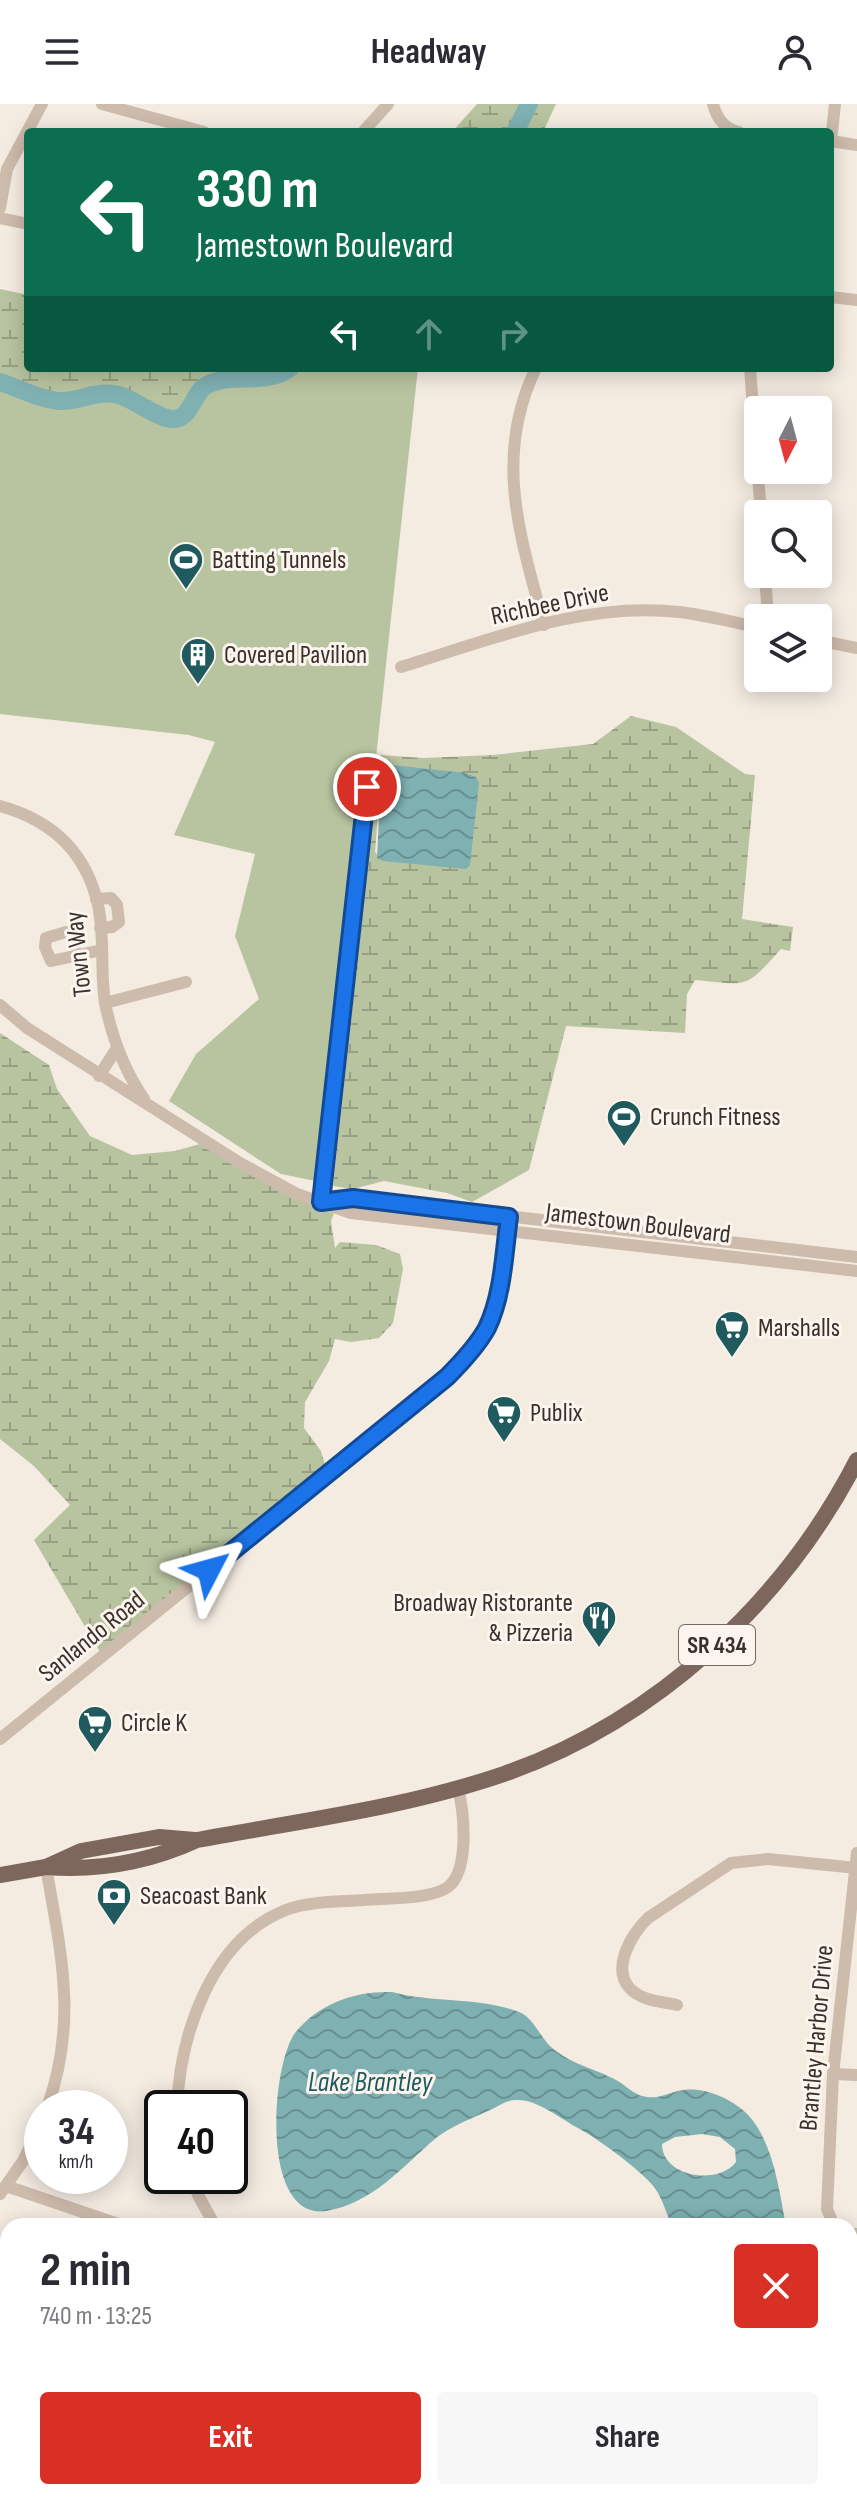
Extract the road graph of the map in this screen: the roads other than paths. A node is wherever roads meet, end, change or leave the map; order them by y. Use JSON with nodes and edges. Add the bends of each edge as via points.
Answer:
{"nodes":[{"id":1,"x":42,"y":104,"type":"edge"},
{"id":2,"x":102,"y":104,"type":"edge"},
{"id":3,"x":388,"y":104,"type":"edge"},
{"id":4,"x":713,"y":104,"type":"edge"},
{"id":5,"x":835,"y":104,"type":"edge"},
{"id":6,"x":29,"y":128,"type":"edge"},
{"id":7,"x":189,"y":128,"type":"edge"},
{"id":8,"x":367,"y":128,"type":"edge"},
{"id":9,"x":727,"y":128,"type":"edge"},
{"id":10,"x":832,"y":128,"type":"edge"},
{"id":11,"x":24,"y":137,"type":"edge"},
{"id":12,"x":834,"y":142,"type":"edge"},
{"id":13,"x":857,"y":145,"type":"edge"},
{"id":14,"x":0,"y":208,"type":"edge"},
{"id":15,"x":0,"y":218,"type":"edge"},
{"id":16,"x":24,"y":223,"type":"edge"},
{"id":17,"x":834,"y":297,"type":"edge"},
{"id":18,"x":857,"y":300,"type":"edge"},
{"id":19,"x":535,"y":372,"type":"edge"},
{"id":20,"x":750,"y":372,"type":"edge"},
{"id":21,"x":760,"y":500,"type":"edge"},
{"id":22,"x":744,"y":624,"type":"edge"},
{"id":23,"x":544,"y":625,"type":"junction"},
{"id":24,"x":832,"y":643,"type":"edge"},
{"id":25,"x":857,"y":648,"type":"edge"},
{"id":26,"x":401,"y":667,"type":"dead end"},
{"id":27,"x":367,"y":787,"type":"dead end"},
{"id":28,"x":0,"y":806,"type":"edge"},
{"id":29,"x":96,"y":899,"type":"junction"},
{"id":30,"x":100,"y":928,"type":"junction"},
{"id":31,"x":102,"y":950,"type":"junction"},
{"id":32,"x":76,"y":956,"type":"junction"},
{"id":33,"x":186,"y":982,"type":"dead end"},
{"id":34,"x":105,"y":1003,"type":"junction"},
{"id":35,"x":0,"y":1005,"type":"edge"},
{"id":36,"x":117,"y":1048,"type":"junction"},
{"id":37,"x":99,"y":1076,"type":"junction"},
{"id":38,"x":148,"y":1105,"type":"junction"},
{"id":39,"x":321,"y":1202,"type":"junction"},
{"id":40,"x":509,"y":1217,"type":"junction"},
{"id":41,"x":507,"y":1231,"type":"junction"},
{"id":42,"x":857,"y":1257,"type":"edge"},
{"id":43,"x":857,"y":1271,"type":"edge"},
{"id":44,"x":857,"y":1460,"type":"edge"},
{"id":45,"x":853,"y":1478,"type":"edge"},
{"id":46,"x":0,"y":1739,"type":"edge"},
{"id":47,"x":458,"y":1788,"type":"junction"},
{"id":48,"x":857,"y":1853,"type":"edge"},
{"id":49,"x":46,"y":1867,"type":"junction"},
{"id":50,"x":856,"y":1868,"type":"edge"},
{"id":51,"x":0,"y":1875,"type":"edge"},
{"id":52,"x":677,"y":2005,"type":"dead end"},
{"id":53,"x":833,"y":2074,"type":"junction"},
{"id":54,"x":857,"y":2075,"type":"edge"},
{"id":55,"x":52,"y":2090,"type":"edge"},
{"id":56,"x":179,"y":2090,"type":"edge"},
{"id":57,"x":24,"y":2159,"type":"edge"},
{"id":58,"x":3,"y":2190,"type":"edge"},
{"id":59,"x":198,"y":2194,"type":"edge"},
{"id":60,"x":89,"y":2218,"type":"edge"},
{"id":61,"x":208,"y":2218,"type":"edge"},
{"id":62,"x":831,"y":2218,"type":"edge"}],
"edges":[{"from":1,"to":6,"type":"street"},
{"from":2,"to":7,"type":"street"},
{"from":3,"to":8,"type":"street"},
{"from":4,"to":9,"type":"street"},
{"from":5,"to":10,"type":"street"},
{"from":11,"to":14,"type":"street","via":[[7,169]]},
{"from":12,"to":13,"type":"street"},
{"from":15,"to":16,"type":"street"},
{"from":17,"to":18,"type":"street"},
{"from":19,"to":23,"type":"street","via":[[519,414],[512,472],[518,527]]},
{"from":20,"to":21,"type":"street"},
{"from":22,"to":23,"type":"street","name":"Richbee Drive","via":[[662,612],[596,613]]},
{"from":23,"to":26,"type":"street","name":"Richbee Drive"},
{"from":24,"to":25,"type":"street"},
{"from":27,"to":39,"type":"street"},
{"from":28,"to":29,"type":"street","name":"Town Way","via":[[47,824],[71,846]]},
{"from":29,"to":30,"type":"street","name":"Town Way"},
{"from":29,"to":30,"type":"street","via":[[115,900],[119,922]]},
{"from":30,"to":31,"type":"street","name":"Town Way"},
{"from":31,"to":32,"type":"street"},
{"from":31,"to":34,"type":"street","name":"Town Way"},
{"from":32,"to":32,"type":"street","via":[[51,961],[46,938],[66,932],[75,937]]},
{"from":33,"to":34,"type":"street"},
{"from":34,"to":36,"type":"street","name":"Town Way"},
{"from":35,"to":37,"type":"street","name":"Jamestown Boulevard"},
{"from":36,"to":37,"type":"street"},
{"from":36,"to":38,"type":"street","name":"Town Way"},
{"from":37,"to":38,"type":"street","name":"Jamestown Boulevard"},
{"from":38,"to":39,"type":"street","name":"Jamestown Boulevard","via":[[240,1163]]},
{"from":39,"to":40,"type":"street","name":"Jamestown Boulevard","via":[[353,1198]]},
{"from":39,"to":41,"type":"street","name":"Jamestown Boulevard","via":[[351,1213]]},
{"from":40,"to":41,"type":"street","name":"Sanlando Road"},
{"from":40,"to":42,"type":"street","name":"Jamestown Boulevard"},
{"from":41,"to":43,"type":"street","name":"Jamestown Boulevard"},
{"from":41,"to":46,"type":"street","name":"Sanlando Road","via":[[497,1302],[486,1329],[447,1377]]},
{"from":44,"to":45,"type":"main road","number":"SR 434"},
{"from":45,"to":47,"type":"main road","number":"SR 434","via":[[771,1589],[673,1681],[564,1747],[508,1773]]},
{"from":47,"to":49,"type":"main road","number":"SR 434","via":[[197,1840],[159,1837],[81,1851]]},
{"from":47,"to":56,"type":"street","via":[[465,1821],[458,1873],[451,1884],[430,1894],[286,1910],[256,1928],[207,1983],[195,2012]]},
{"from":48,"to":50,"type":"street","name":"Brantley Harbor Drive"},
{"from":49,"to":51,"type":"main road","number":"SR 434"},
{"from":49,"to":55,"type":"street","via":[[66,1989]]},
{"from":50,"to":52,"type":"street","via":[[768,1859],[731,1863],[648,1918],[629,1941],[623,1961],[626,1985],[643,1998]]},
{"from":50,"to":53,"type":"street","name":"Brantley Harbor Drive"},
{"from":53,"to":54,"type":"street"},
{"from":53,"to":62,"type":"street","name":"Brantley Harbor Drive"},
{"from":57,"to":58,"type":"street"},
{"from":58,"to":60,"type":"street"},
{"from":59,"to":61,"type":"street"}]}
